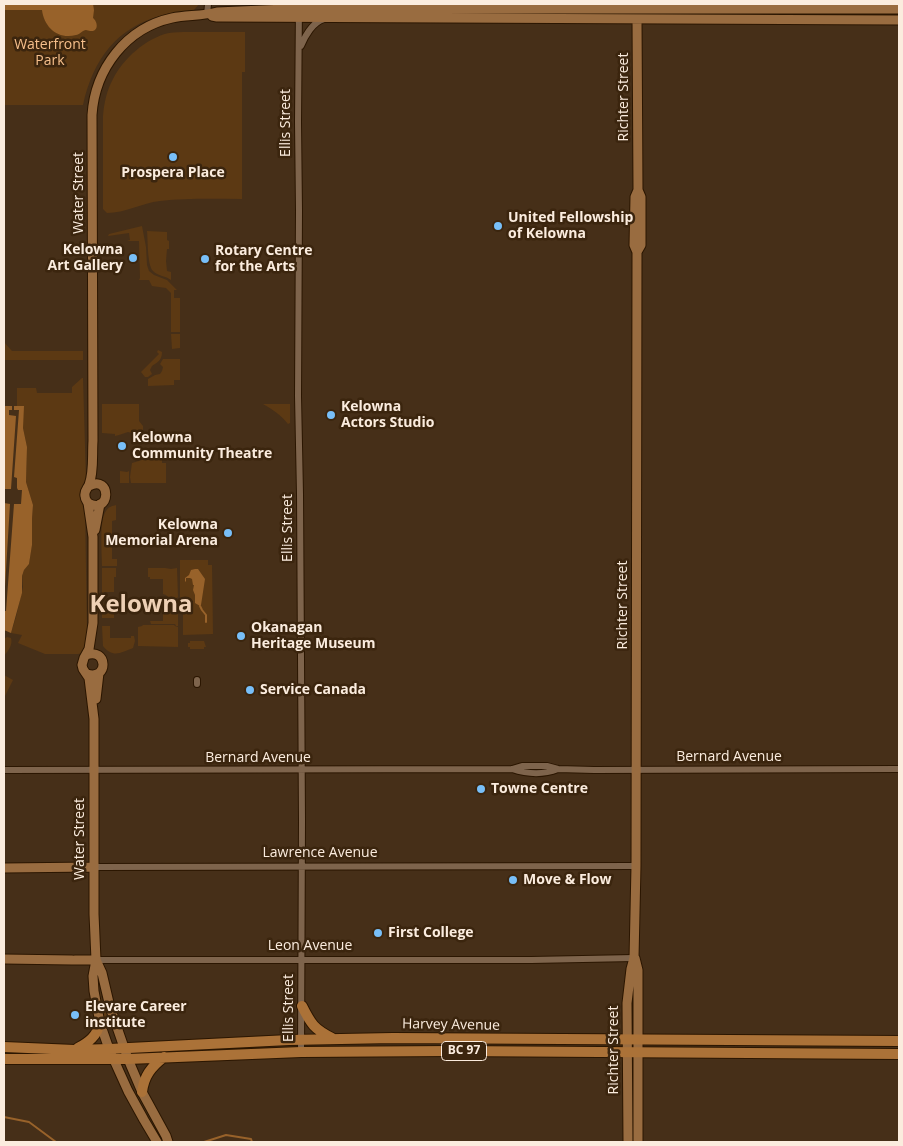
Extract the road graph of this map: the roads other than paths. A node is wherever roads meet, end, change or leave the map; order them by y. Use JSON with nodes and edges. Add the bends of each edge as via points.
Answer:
{"nodes":[{"id":1,"x":208,"y":4,"type":"edge"},
{"id":2,"x":899,"y":9,"type":"edge"},
{"id":3,"x":299,"y":10,"type":"edge"},
{"id":4,"x":637,"y":10,"type":"edge"},
{"id":5,"x":207,"y":15,"type":"junction"},
{"id":6,"x":326,"y":18,"type":"junction"},
{"id":7,"x":899,"y":20,"type":"edge"},
{"id":8,"x":299,"y":52,"type":"junction"},
{"id":9,"x":93,"y":441,"type":"junction"},
{"id":10,"x":100,"y":485,"type":"junction"},
{"id":11,"x":88,"y":486,"type":"junction"},
{"id":12,"x":88,"y":503,"type":"junction"},
{"id":13,"x":100,"y":504,"type":"junction"},
{"id":14,"x":93,"y":537,"type":"junction"},
{"id":15,"x":93,"y":624,"type":"junction"},
{"id":16,"x":86,"y":655,"type":"junction"},
{"id":17,"x":99,"y":656,"type":"junction"},
{"id":18,"x":99,"y":673,"type":"junction"},
{"id":19,"x":87,"y":674,"type":"junction"},
{"id":20,"x":94,"y":719,"type":"junction"},
{"id":21,"x":899,"y":769,"type":"edge"},
{"id":22,"x":4,"y":770,"type":"edge"},
{"id":23,"x":94,"y":770,"type":"junction"},
{"id":24,"x":301,"y":770,"type":"junction"},
{"id":25,"x":636,"y":770,"type":"junction"},
{"id":26,"x":636,"y":866,"type":"junction"},
{"id":27,"x":94,"y":867,"type":"junction"},
{"id":28,"x":302,"y":867,"type":"junction"},
{"id":29,"x":4,"y":868,"type":"edge"},
{"id":30,"x":634,"y":958,"type":"junction"},
{"id":31,"x":4,"y":959,"type":"edge"},
{"id":32,"x":96,"y":960,"type":"junction"},
{"id":33,"x":301,"y":960,"type":"junction"},
{"id":34,"x":302,"y":1006,"type":"junction"},
{"id":35,"x":100,"y":1023,"type":"junction"},
{"id":36,"x":335,"y":1039,"type":"junction"},
{"id":37,"x":302,"y":1040,"type":"junction"},
{"id":38,"x":633,"y":1040,"type":"junction"},
{"id":39,"x":899,"y":1041,"type":"edge"},
{"id":40,"x":4,"y":1047,"type":"edge"},
{"id":41,"x":124,"y":1048,"type":"junction"},
{"id":42,"x":75,"y":1050,"type":"junction"},
{"id":43,"x":301,"y":1052,"type":"junction"},
{"id":44,"x":633,"y":1053,"type":"junction"},
{"id":45,"x":112,"y":1054,"type":"junction"},
{"id":46,"x":899,"y":1054,"type":"edge"},
{"id":47,"x":164,"y":1057,"type":"junction"},
{"id":48,"x":128,"y":1059,"type":"junction"},
{"id":49,"x":4,"y":1060,"type":"edge"},
{"id":50,"x":142,"y":1092,"type":"junction"},
{"id":51,"x":157,"y":1142,"type":"edge"},
{"id":52,"x":168,"y":1142,"type":"edge"},
{"id":53,"x":628,"y":1142,"type":"edge"},
{"id":54,"x":638,"y":1142,"type":"edge"}],
"edges":[{"from":1,"to":5,"type":"street"},
{"from":2,"to":4,"type":"main road"},
{"from":3,"to":4,"type":"main road"},
{"from":3,"to":5,"type":"main road","name":"Water Street","via":[[217,17]]},
{"from":3,"to":6,"type":"main road"},
{"from":3,"to":8,"type":"street","name":"Ellis Street"},
{"from":4,"to":6,"type":"main road"},
{"from":4,"to":7,"type":"main road"},
{"from":4,"to":25,"type":"main road","name":"Richter Street","via":[[638,190],[634,207],[634,245],[637,252]]},
{"from":5,"to":9,"type":"main road","name":"Water Street","via":[[171,18],[137,33],[113,56],[95,93],[92,115]]},
{"from":6,"to":8,"type":"street","via":[[311,29]]},
{"from":8,"to":24,"type":"street","name":"Ellis Street"},
{"from":9,"to":10,"type":"main road","name":"Water Street"},
{"from":9,"to":11,"type":"main road","name":"Water Street","via":[[92,473]]},
{"from":10,"to":11,"type":"main road"},
{"from":10,"to":13,"type":"main road","via":[[106,494]]},
{"from":11,"to":12,"type":"main road","via":[[84,494]]},
{"from":12,"to":13,"type":"main road"},
{"from":12,"to":14,"type":"main road"},
{"from":13,"to":14,"type":"main road"},
{"from":14,"to":15,"type":"main road"},
{"from":15,"to":16,"type":"main road"},
{"from":15,"to":17,"type":"main road"},
{"from":16,"to":17,"type":"main road"},
{"from":16,"to":19,"type":"main road","via":[[82,665]]},
{"from":17,"to":18,"type":"main road","via":[[103,667]]},
{"from":18,"to":19,"type":"main road"},
{"from":18,"to":20,"type":"main road","name":"Water Street"},
{"from":19,"to":20,"type":"main road","name":"Water Street"},
{"from":20,"to":23,"type":"main road","name":"Water Street"},
{"from":21,"to":25,"type":"street","name":"Bernard Avenue"},
{"from":22,"to":23,"type":"street","name":"Bernard Avenue"},
{"from":23,"to":24,"type":"street","name":"Bernard Avenue"},
{"from":23,"to":27,"type":"main road","name":"Water Street"},
{"from":24,"to":25,"type":"street","name":"Bernard Avenue","via":[[512,769],[522,773]]},
{"from":24,"to":28,"type":"street","name":"Ellis Street"},
{"from":25,"to":26,"type":"main road","name":"Richter Street"},
{"from":26,"to":28,"type":"street","name":"Lawrence Avenue"},
{"from":26,"to":30,"type":"main road","name":"Richter Street"},
{"from":27,"to":28,"type":"street","name":"Lawrence Avenue"},
{"from":27,"to":29,"type":"main road","name":"Lawrence Avenue"},
{"from":27,"to":32,"type":"main road","name":"Water Street"},
{"from":28,"to":33,"type":"street","name":"Ellis Street"},
{"from":30,"to":33,"type":"street","name":"Leon Avenue"},
{"from":30,"to":38,"type":"main road","name":"Richter Street","via":[[638,970]]},
{"from":31,"to":32,"type":"main road","name":"Leon Avenue"},
{"from":32,"to":33,"type":"street","name":"Leon Avenue"},
{"from":32,"to":35,"type":"main road","name":"Water Street","via":[[93,976]]},
{"from":32,"to":41,"type":"main road","name":"Water Street"},
{"from":33,"to":34,"type":"street","name":"Ellis Street"},
{"from":34,"to":36,"type":"highway","via":[[319,1032]]},
{"from":34,"to":37,"type":"street","name":"Ellis Street"},
{"from":35,"to":42,"type":"highway","via":[[95,1036]]},
{"from":35,"to":45,"type":"main road","name":"Water Street"},
{"from":36,"to":37,"type":"highway","name":"Harvey Avenue","number":"BC 97"},
{"from":36,"to":38,"type":"highway","name":"Harvey Avenue","number":"BC 97"},
{"from":37,"to":41,"type":"highway","name":"Harvey Avenue","number":"BC 97"},
{"from":37,"to":43,"type":"street","name":"Ellis Street"},
{"from":38,"to":39,"type":"highway","name":"Harvey Avenue","number":"BC 97"},
{"from":38,"to":44,"type":"main road","name":"Richter Street"},
{"from":40,"to":42,"type":"highway","name":"Harvey Avenue","number":"BC 97"},
{"from":41,"to":45,"type":"highway","name":"Harvey Avenue","number":"BC 97"},
{"from":41,"to":48,"type":"main road","name":"Water Street"},
{"from":42,"to":45,"type":"highway","name":"Harvey Avenue","number":"BC 97"},
{"from":43,"to":44,"type":"highway","name":"Harvey Avenue","number":"BC 97"},
{"from":43,"to":47,"type":"highway","name":"Harvey Avenue","number":"BC 97"},
{"from":44,"to":46,"type":"highway","name":"Harvey Avenue","number":"BC 97"},
{"from":44,"to":53,"type":"main road","name":"Richter Street"},
{"from":44,"to":54,"type":"main road","name":"Richter Street"},
{"from":45,"to":48,"type":"highway","name":"Harvey Avenue","number":"BC 97"},
{"from":45,"to":49,"type":"highway","name":"Harvey Avenue","number":"BC 97"},
{"from":45,"to":51,"type":"main road","name":"Water Street","via":[[128,1092]]},
{"from":47,"to":48,"type":"highway","name":"Harvey Avenue","number":"BC 97"},
{"from":47,"to":50,"type":"highway","via":[[147,1074]]},
{"from":48,"to":50,"type":"main road","name":"Water Street"},
{"from":50,"to":52,"type":"main road","name":"Water Street"}]}
